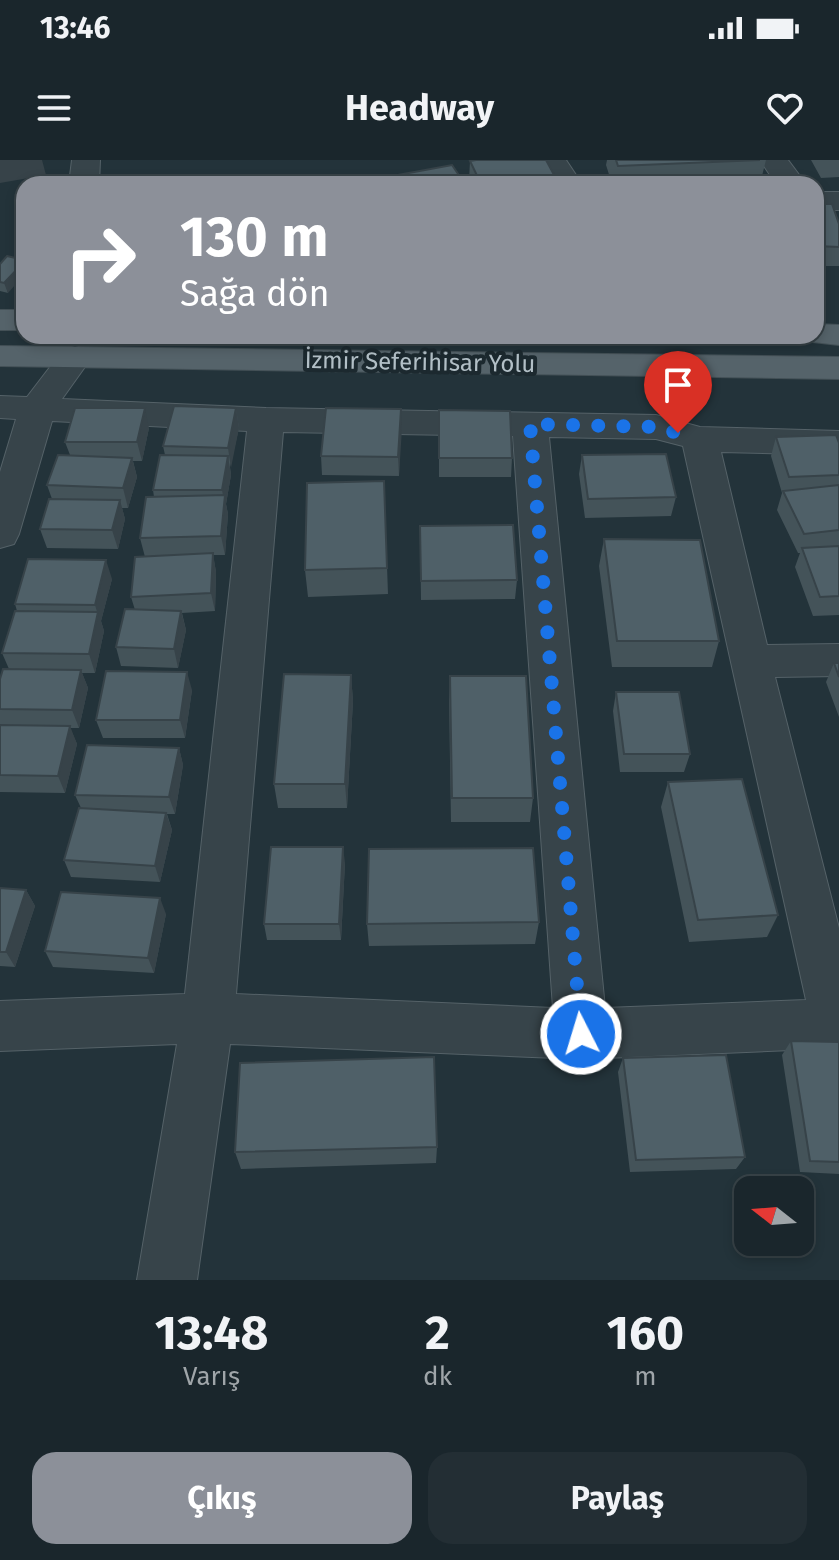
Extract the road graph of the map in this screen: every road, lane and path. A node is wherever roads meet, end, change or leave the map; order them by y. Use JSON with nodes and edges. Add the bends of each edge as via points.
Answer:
{"nodes":[{"id":1,"x":0,"y":356,"type":"edge"},
{"id":2,"x":75,"y":357,"type":"junction"},
{"id":3,"x":839,"y":368,"type":"edge"},
{"id":4,"x":0,"y":407,"type":"edge"},
{"id":5,"x":38,"y":407,"type":"junction"},
{"id":6,"x":266,"y":420,"type":"junction"},
{"id":7,"x":530,"y":424,"type":"junction"},
{"id":8,"x":700,"y":439,"type":"junction"},
{"id":9,"x":839,"y":443,"type":"edge"},
{"id":10,"x":0,"y":534,"type":"edge"},
{"id":11,"x":839,"y":660,"type":"edge"},
{"id":12,"x":750,"y":661,"type":"junction"},
{"id":13,"x":208,"y":1018,"type":"junction"},
{"id":14,"x":838,"y":1023,"type":"edge"},
{"id":15,"x":0,"y":1026,"type":"edge"},
{"id":16,"x":581,"y":1034,"type":"junction"},
{"id":17,"x":167,"y":1280,"type":"edge"}],
"edges":[{"from":1,"to":2,"type":"main road","name":"İzmir Seferihisar Yolu"},
{"from":2,"to":3,"type":"main road","name":"İzmir Seferihisar Yolu"},
{"from":2,"to":5,"type":"street"},
{"from":4,"to":5,"type":"street"},
{"from":5,"to":6,"type":"street"},
{"from":5,"to":10,"type":"street"},
{"from":6,"to":7,"type":"street"},
{"from":6,"to":13,"type":"street"},
{"from":7,"to":8,"type":"street","via":[[656,427]]},
{"from":7,"to":16,"type":"street"},
{"from":8,"to":9,"type":"street"},
{"from":8,"to":12,"type":"street"},
{"from":11,"to":12,"type":"street"},
{"from":12,"to":14,"type":"street"},
{"from":13,"to":15,"type":"street"},
{"from":13,"to":16,"type":"street"},
{"from":13,"to":17,"type":"street"},
{"from":14,"to":16,"type":"street"}]}
